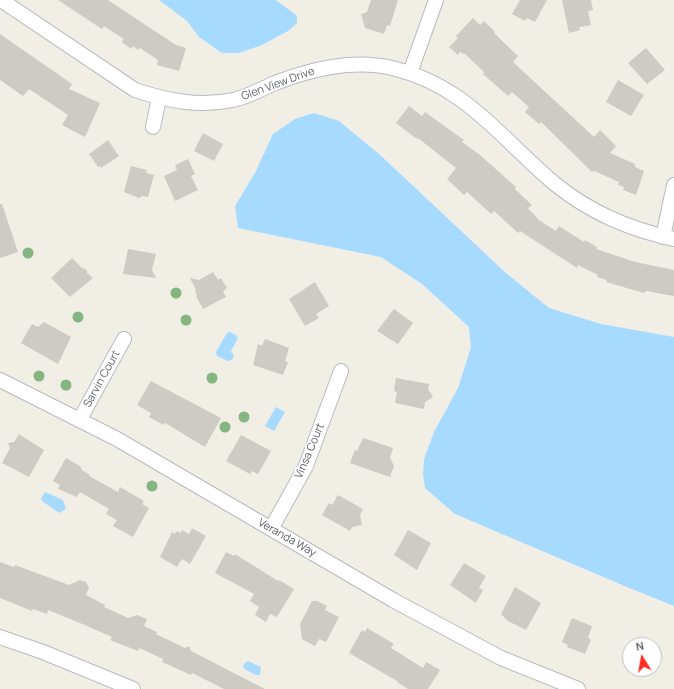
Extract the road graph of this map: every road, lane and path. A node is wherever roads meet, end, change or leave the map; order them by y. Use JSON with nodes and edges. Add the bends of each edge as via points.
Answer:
{"nodes":[{"id":1,"x":1,"y":0,"type":"edge"},
{"id":2,"x":436,"y":0,"type":"edge"},
{"id":3,"x":410,"y":73,"type":"junction"},
{"id":4,"x":159,"y":98,"type":"junction"},
{"id":5,"x":153,"y":127,"type":"dead end"},
{"id":6,"x":674,"y":185,"type":"edge"},
{"id":7,"x":668,"y":238,"type":"edge"},
{"id":8,"x":124,"y":339,"type":"dead end"},
{"id":9,"x":341,"y":371,"type":"dead end"},
{"id":10,"x":0,"y":380,"type":"edge"},
{"id":11,"x":80,"y":419,"type":"junction"},
{"id":12,"x":271,"y":529,"type":"junction"},
{"id":13,"x":0,"y":637,"type":"edge"},
{"id":14,"x":133,"y":689,"type":"edge"},
{"id":15,"x":578,"y":689,"type":"edge"}],
"edges":[{"from":1,"to":4,"type":"street","name":"Glen View Drive","via":[[135,90]]},
{"from":2,"to":3,"type":"street"},
{"from":3,"to":4,"type":"street","name":"Glen View Drive","via":[[370,65],[342,65],[314,69],[233,100],[209,104]]},
{"from":3,"to":7,"type":"street","name":"Glen View Drive","via":[[454,94],[479,113],[554,183],[601,216]]},
{"from":4,"to":5,"type":"street"},
{"from":6,"to":7,"type":"street"},
{"from":8,"to":11,"type":"street","name":"Sarvin Court"},
{"from":9,"to":12,"type":"street","name":"Vinsa Court","via":[[306,466]]},
{"from":10,"to":11,"type":"street","name":"Veranda Way"},
{"from":11,"to":12,"type":"street","name":"Veranda Way"},
{"from":12,"to":15,"type":"street","name":"Veranda Way","via":[[393,600],[496,655]]},
{"from":13,"to":14,"type":"street"}]}
